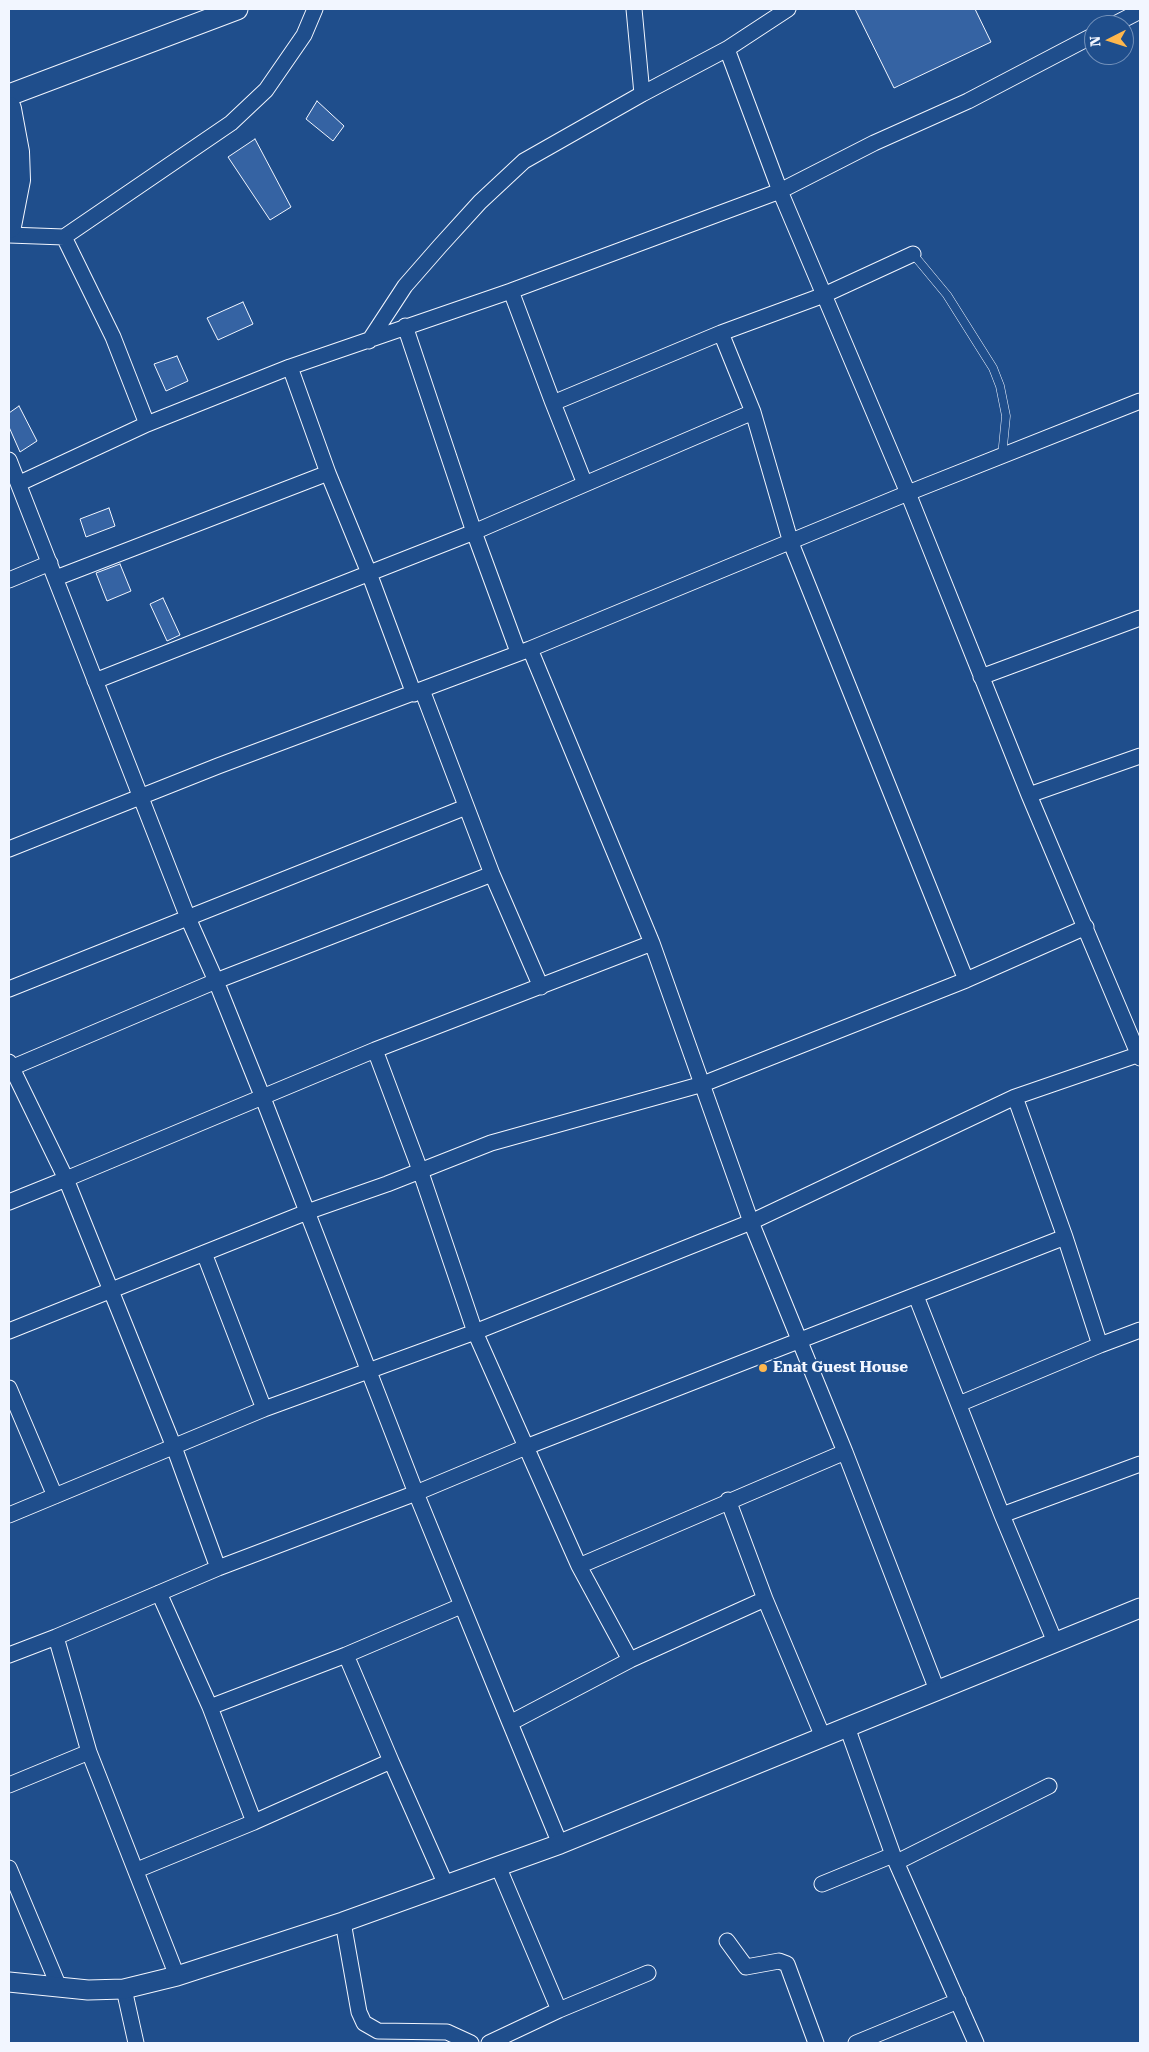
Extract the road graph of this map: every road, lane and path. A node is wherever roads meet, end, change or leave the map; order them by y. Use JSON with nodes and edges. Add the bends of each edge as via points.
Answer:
{"nodes":[{"id":1,"x":237,"y":9,"type":"edge"},
{"id":2,"x":315,"y":9,"type":"edge"},
{"id":3,"x":634,"y":9,"type":"edge"},
{"id":4,"x":788,"y":9,"type":"edge"},
{"id":5,"x":1084,"y":40,"type":"edge"},
{"id":6,"x":727,"y":49,"type":"junction"},
{"id":7,"x":642,"y":94,"type":"junction"},
{"id":8,"x":9,"y":95,"type":"edge"},
{"id":9,"x":9,"y":109,"type":"edge"},
{"id":10,"x":780,"y":190,"type":"junction"},
{"id":11,"x":9,"y":226,"type":"edge"},
{"id":12,"x":9,"y":235,"type":"edge"},
{"id":13,"x":64,"y":237,"type":"junction"},
{"id":14,"x":913,"y":254,"type":"joint"},
{"id":15,"x":511,"y":291,"type":"junction"},
{"id":16,"x":824,"y":295,"type":"junction"},
{"id":17,"x":405,"y":326,"type":"junction"},
{"id":18,"x":722,"y":332,"type":"junction"},
{"id":19,"x":369,"y":341,"type":"junction"},
{"id":20,"x":290,"y":367,"type":"junction"},
{"id":21,"x":1140,"y":401,"type":"edge"},
{"id":22,"x":553,"y":403,"type":"junction"},
{"id":23,"x":753,"y":412,"type":"junction"},
{"id":24,"x":147,"y":424,"type":"junction"},
{"id":25,"x":1002,"y":456,"type":"junction"},
{"id":26,"x":9,"y":460,"type":"edge"},
{"id":27,"x":328,"y":473,"type":"junction"},
{"id":28,"x":20,"y":483,"type":"junction"},
{"id":29,"x":585,"y":484,"type":"junction"},
{"id":30,"x":908,"y":493,"type":"junction"},
{"id":31,"x":474,"y":532,"type":"junction"},
{"id":32,"x":791,"y":543,"type":"junction"},
{"id":33,"x":50,"y":563,"type":"junction"},
{"id":34,"x":369,"y":574,"type":"junction"},
{"id":35,"x":56,"y":578,"type":"junction"},
{"id":36,"x":9,"y":580,"type":"edge"},
{"id":37,"x":1140,"y":618,"type":"edge"},
{"id":38,"x":524,"y":650,"type":"junction"},
{"id":39,"x":981,"y":677,"type":"junction"},
{"id":40,"x":96,"y":681,"type":"junction"},
{"id":41,"x":418,"y":692,"type":"junction"},
{"id":42,"x":1140,"y":756,"type":"edge"},
{"id":43,"x":1028,"y":795,"type":"junction"},
{"id":44,"x":142,"y":796,"type":"junction"},
{"id":45,"x":466,"y":807,"type":"junction"},
{"id":46,"x":9,"y":849,"type":"edge"},
{"id":47,"x":492,"y":874,"type":"junction"},
{"id":48,"x":188,"y":918,"type":"junction"},
{"id":49,"x":1086,"y":927,"type":"junction"},
{"id":50,"x":652,"y":943,"type":"junction"},
{"id":51,"x":216,"y":980,"type":"junction"},
{"id":52,"x":966,"y":980,"type":"junction"},
{"id":53,"x":541,"y":987,"type":"junction"},
{"id":54,"x":9,"y":990,"type":"edge"},
{"id":55,"x":375,"y":1050,"type":"junction"},
{"id":56,"x":1140,"y":1056,"type":"edge"},
{"id":57,"x":10,"y":1065,"type":"edge"},
{"id":58,"x":703,"y":1084,"type":"junction"},
{"id":59,"x":1015,"y":1096,"type":"junction"},
{"id":60,"x":263,"y":1098,"type":"junction"},
{"id":61,"x":420,"y":1170,"type":"junction"},
{"id":62,"x":66,"y":1179,"type":"junction"},
{"id":63,"x":9,"y":1202,"type":"edge"},
{"id":64,"x":307,"y":1212,"type":"junction"},
{"id":65,"x":751,"y":1222,"type":"junction"},
{"id":66,"x":1066,"y":1237,"type":"junction"},
{"id":67,"x":204,"y":1253,"type":"junction"},
{"id":68,"x":112,"y":1289,"type":"junction"},
{"id":69,"x":916,"y":1296,"type":"junction"},
{"id":70,"x":1140,"y":1330,"type":"edge"},
{"id":71,"x":9,"y":1331,"type":"edge"},
{"id":72,"x":475,"y":1332,"type":"junction"},
{"id":73,"x":799,"y":1341,"type":"junction"},
{"id":74,"x":1100,"y":1344,"type":"junction"},
{"id":75,"x":369,"y":1372,"type":"junction"},
{"id":76,"x":9,"y":1388,"type":"edge"},
{"id":77,"x":959,"y":1404,"type":"junction"},
{"id":78,"x":264,"y":1410,"type":"junction"},
{"id":79,"x":174,"y":1447,"type":"junction"},
{"id":80,"x":526,"y":1447,"type":"junction"},
{"id":81,"x":845,"y":1452,"type":"junction"},
{"id":82,"x":1140,"y":1464,"type":"edge"},
{"id":83,"x":416,"y":1493,"type":"junction"},
{"id":84,"x":55,"y":1496,"type":"junction"},
{"id":85,"x":728,"y":1500,"type":"junction"},
{"id":86,"x":9,"y":1515,"type":"edge"},
{"id":87,"x":1002,"y":1515,"type":"junction"},
{"id":88,"x":579,"y":1566,"type":"junction"},
{"id":89,"x":218,"y":1568,"type":"junction"},
{"id":90,"x":159,"y":1593,"type":"junction"},
{"id":91,"x":764,"y":1599,"type":"junction"},
{"id":92,"x":461,"y":1606,"type":"junction"},
{"id":93,"x":1140,"y":1608,"type":"edge"},
{"id":94,"x":56,"y":1638,"type":"junction"},
{"id":95,"x":1055,"y":1642,"type":"junction"},
{"id":96,"x":9,"y":1655,"type":"edge"},
{"id":97,"x":346,"y":1655,"type":"junction"},
{"id":98,"x":630,"y":1660,"type":"junction"},
{"id":99,"x":936,"y":1690,"type":"junction"},
{"id":100,"x":210,"y":1707,"type":"junction"},
{"id":101,"x":510,"y":1723,"type":"junction"},
{"id":102,"x":847,"y":1727,"type":"junction"},
{"id":103,"x":823,"y":1737,"type":"junction"},
{"id":104,"x":89,"y":1752,"type":"junction"},
{"id":105,"x":390,"y":1761,"type":"junction"},
{"id":106,"x":9,"y":1785,"type":"edge"},
{"id":107,"x":1049,"y":1786,"type":"dead end"},
{"id":108,"x":254,"y":1822,"type":"junction"},
{"id":109,"x":560,"y":1844,"type":"junction"},
{"id":110,"x":895,"y":1859,"type":"junction"},
{"id":111,"x":498,"y":1866,"type":"junction"},
{"id":112,"x":9,"y":1868,"type":"edge"},
{"id":113,"x":137,"y":1870,"type":"junction"},
{"id":114,"x":822,"y":1884,"type":"dead end"},
{"id":115,"x":446,"y":1885,"type":"junction"},
{"id":116,"x":344,"y":1922,"type":"junction"},
{"id":117,"x":727,"y":1941,"type":"dead end"},
{"id":118,"x":648,"y":1973,"type":"dead end"},
{"id":119,"x":177,"y":1976,"type":"junction"},
{"id":120,"x":9,"y":1982,"type":"edge"},
{"id":121,"x":59,"y":1987,"type":"junction"},
{"id":122,"x":124,"y":1989,"type":"junction"},
{"id":123,"x":958,"y":2001,"type":"junction"},
{"id":124,"x":559,"y":2010,"type":"junction"},
{"id":125,"x":136,"y":2043,"type":"edge"},
{"id":126,"x":470,"y":2043,"type":"edge"},
{"id":127,"x":489,"y":2043,"type":"edge"},
{"id":128,"x":816,"y":2043,"type":"edge"},
{"id":129,"x":856,"y":2043,"type":"edge"},
{"id":130,"x":976,"y":2043,"type":"edge"}],
"edges":[{"from":1,"to":8,"type":"main road"},
{"from":2,"to":13,"type":"street","via":[[304,35],[266,90],[231,123]]},
{"from":3,"to":7,"type":"street"},
{"from":4,"to":6,"type":"street"},
{"from":5,"to":10,"type":"street","via":[[968,101]]},
{"from":6,"to":7,"type":"street"},
{"from":6,"to":10,"type":"street"},
{"from":7,"to":19,"type":"street","via":[[524,161],[480,202],[405,286]]},
{"from":9,"to":11,"type":"main road","via":[[18,152],[18,180]]},
{"from":10,"to":15,"type":"street"},
{"from":10,"to":16,"type":"street"},
{"from":12,"to":13,"type":"street"},
{"from":13,"to":24,"type":"street","via":[[113,337]]},
{"from":14,"to":16,"type":"street"},
{"from":14,"to":25,"type":"lane","via":[[946,295],[993,368],[1006,416]]},
{"from":15,"to":17,"type":"street"},
{"from":15,"to":22,"type":"street"},
{"from":16,"to":18,"type":"street"},
{"from":16,"to":30,"type":"street"},
{"from":17,"to":19,"type":"street"},
{"from":17,"to":31,"type":"street"},
{"from":18,"to":22,"type":"street"},
{"from":18,"to":23,"type":"street"},
{"from":19,"to":20,"type":"street"},
{"from":20,"to":24,"type":"street"},
{"from":20,"to":27,"type":"street"},
{"from":21,"to":25,"type":"street"},
{"from":22,"to":29,"type":"street"},
{"from":23,"to":29,"type":"street"},
{"from":23,"to":32,"type":"street"},
{"from":24,"to":28,"type":"street"},
{"from":25,"to":30,"type":"street"},
{"from":26,"to":28,"type":"street"},
{"from":27,"to":34,"type":"street"},
{"from":27,"to":35,"type":"street"},
{"from":28,"to":33,"type":"street"},
{"from":29,"to":31,"type":"street"},
{"from":30,"to":32,"type":"street"},
{"from":30,"to":39,"type":"street"},
{"from":31,"to":34,"type":"street"},
{"from":31,"to":38,"type":"street"},
{"from":32,"to":38,"type":"street"},
{"from":32,"to":52,"type":"street"},
{"from":33,"to":35,"type":"street"},
{"from":33,"to":36,"type":"street"},
{"from":34,"to":40,"type":"street"},
{"from":34,"to":41,"type":"street"},
{"from":35,"to":40,"type":"street"},
{"from":37,"to":39,"type":"street"},
{"from":38,"to":41,"type":"street"},
{"from":38,"to":50,"type":"street"},
{"from":39,"to":43,"type":"street"},
{"from":40,"to":44,"type":"street"},
{"from":41,"to":44,"type":"street"},
{"from":41,"to":45,"type":"street"},
{"from":42,"to":43,"type":"street"},
{"from":43,"to":49,"type":"street"},
{"from":44,"to":46,"type":"street"},
{"from":44,"to":48,"type":"street"},
{"from":45,"to":47,"type":"street"},
{"from":45,"to":48,"type":"street"},
{"from":47,"to":51,"type":"street"},
{"from":47,"to":53,"type":"street"},
{"from":48,"to":51,"type":"street"},
{"from":48,"to":54,"type":"street"},
{"from":49,"to":52,"type":"street"},
{"from":49,"to":56,"type":"street"},
{"from":50,"to":53,"type":"street"},
{"from":50,"to":58,"type":"street"},
{"from":51,"to":57,"type":"street"},
{"from":51,"to":60,"type":"street"},
{"from":52,"to":58,"type":"street"},
{"from":53,"to":55,"type":"street"},
{"from":55,"to":60,"type":"street"},
{"from":55,"to":61,"type":"street"},
{"from":56,"to":59,"type":"street"},
{"from":57,"to":62,"type":"street"},
{"from":58,"to":61,"type":"street","via":[[492,1143]]},
{"from":58,"to":65,"type":"street"},
{"from":59,"to":65,"type":"street"},
{"from":59,"to":66,"type":"street"},
{"from":60,"to":62,"type":"street"},
{"from":60,"to":64,"type":"street"},
{"from":61,"to":64,"type":"street"},
{"from":61,"to":72,"type":"street"},
{"from":62,"to":63,"type":"street"},
{"from":62,"to":68,"type":"street"},
{"from":64,"to":67,"type":"street"},
{"from":64,"to":75,"type":"street"},
{"from":65,"to":72,"type":"street"},
{"from":65,"to":73,"type":"street"},
{"from":66,"to":69,"type":"street"},
{"from":66,"to":74,"type":"street"},
{"from":67,"to":68,"type":"street"},
{"from":67,"to":78,"type":"street"},
{"from":68,"to":71,"type":"street"},
{"from":68,"to":79,"type":"street"},
{"from":69,"to":73,"type":"street"},
{"from":69,"to":77,"type":"street"},
{"from":70,"to":74,"type":"street"},
{"from":72,"to":75,"type":"street"},
{"from":72,"to":80,"type":"street"},
{"from":73,"to":80,"type":"street"},
{"from":73,"to":81,"type":"street"},
{"from":74,"to":77,"type":"street"},
{"from":75,"to":78,"type":"street"},
{"from":75,"to":83,"type":"street"},
{"from":76,"to":84,"type":"street"},
{"from":77,"to":87,"type":"street"},
{"from":78,"to":79,"type":"street"},
{"from":79,"to":84,"type":"street"},
{"from":79,"to":89,"type":"street"},
{"from":80,"to":83,"type":"street"},
{"from":80,"to":88,"type":"street"},
{"from":81,"to":85,"type":"street"},
{"from":81,"to":99,"type":"street"},
{"from":82,"to":87,"type":"street"},
{"from":83,"to":89,"type":"street"},
{"from":83,"to":92,"type":"street"},
{"from":84,"to":86,"type":"street"},
{"from":85,"to":88,"type":"street"},
{"from":85,"to":91,"type":"street"},
{"from":87,"to":95,"type":"street"},
{"from":88,"to":98,"type":"street"},
{"from":89,"to":90,"type":"street"},
{"from":90,"to":94,"type":"street"},
{"from":90,"to":100,"type":"street"},
{"from":91,"to":98,"type":"street"},
{"from":91,"to":103,"type":"street"},
{"from":92,"to":97,"type":"street"},
{"from":92,"to":101,"type":"street"},
{"from":93,"to":95,"type":"street"},
{"from":94,"to":96,"type":"street"},
{"from":94,"to":104,"type":"street"},
{"from":95,"to":99,"type":"street"},
{"from":97,"to":100,"type":"street"},
{"from":97,"to":105,"type":"street"},
{"from":98,"to":101,"type":"street"},
{"from":99,"to":102,"type":"street"},
{"from":100,"to":108,"type":"street"},
{"from":101,"to":109,"type":"street"},
{"from":102,"to":103,"type":"street"},
{"from":102,"to":110,"type":"street"},
{"from":103,"to":109,"type":"street"},
{"from":104,"to":106,"type":"street"},
{"from":104,"to":113,"type":"street"},
{"from":105,"to":108,"type":"street"},
{"from":105,"to":115,"type":"street"},
{"from":107,"to":110,"type":"street"},
{"from":108,"to":113,"type":"street"},
{"from":109,"to":111,"type":"street"},
{"from":110,"to":114,"type":"street"},
{"from":110,"to":123,"type":"street"},
{"from":111,"to":115,"type":"street"},
{"from":111,"to":124,"type":"street"},
{"from":112,"to":121,"type":"street"},
{"from":113,"to":119,"type":"street"},
{"from":115,"to":116,"type":"street"},
{"from":116,"to":119,"type":"street"},
{"from":116,"to":126,"type":"street","via":[[359,2012],[364,2023],[378,2031],[447,2032]]},
{"from":117,"to":128,"type":"street","via":[[746,1968],[779,1961],[787,1964]]},
{"from":118,"to":124,"type":"street"},
{"from":119,"to":122,"type":"street"},
{"from":120,"to":121,"type":"street"},
{"from":121,"to":122,"type":"street"},
{"from":122,"to":125,"type":"street"},
{"from":123,"to":129,"type":"street"},
{"from":123,"to":130,"type":"street"},
{"from":124,"to":127,"type":"street"}]}
